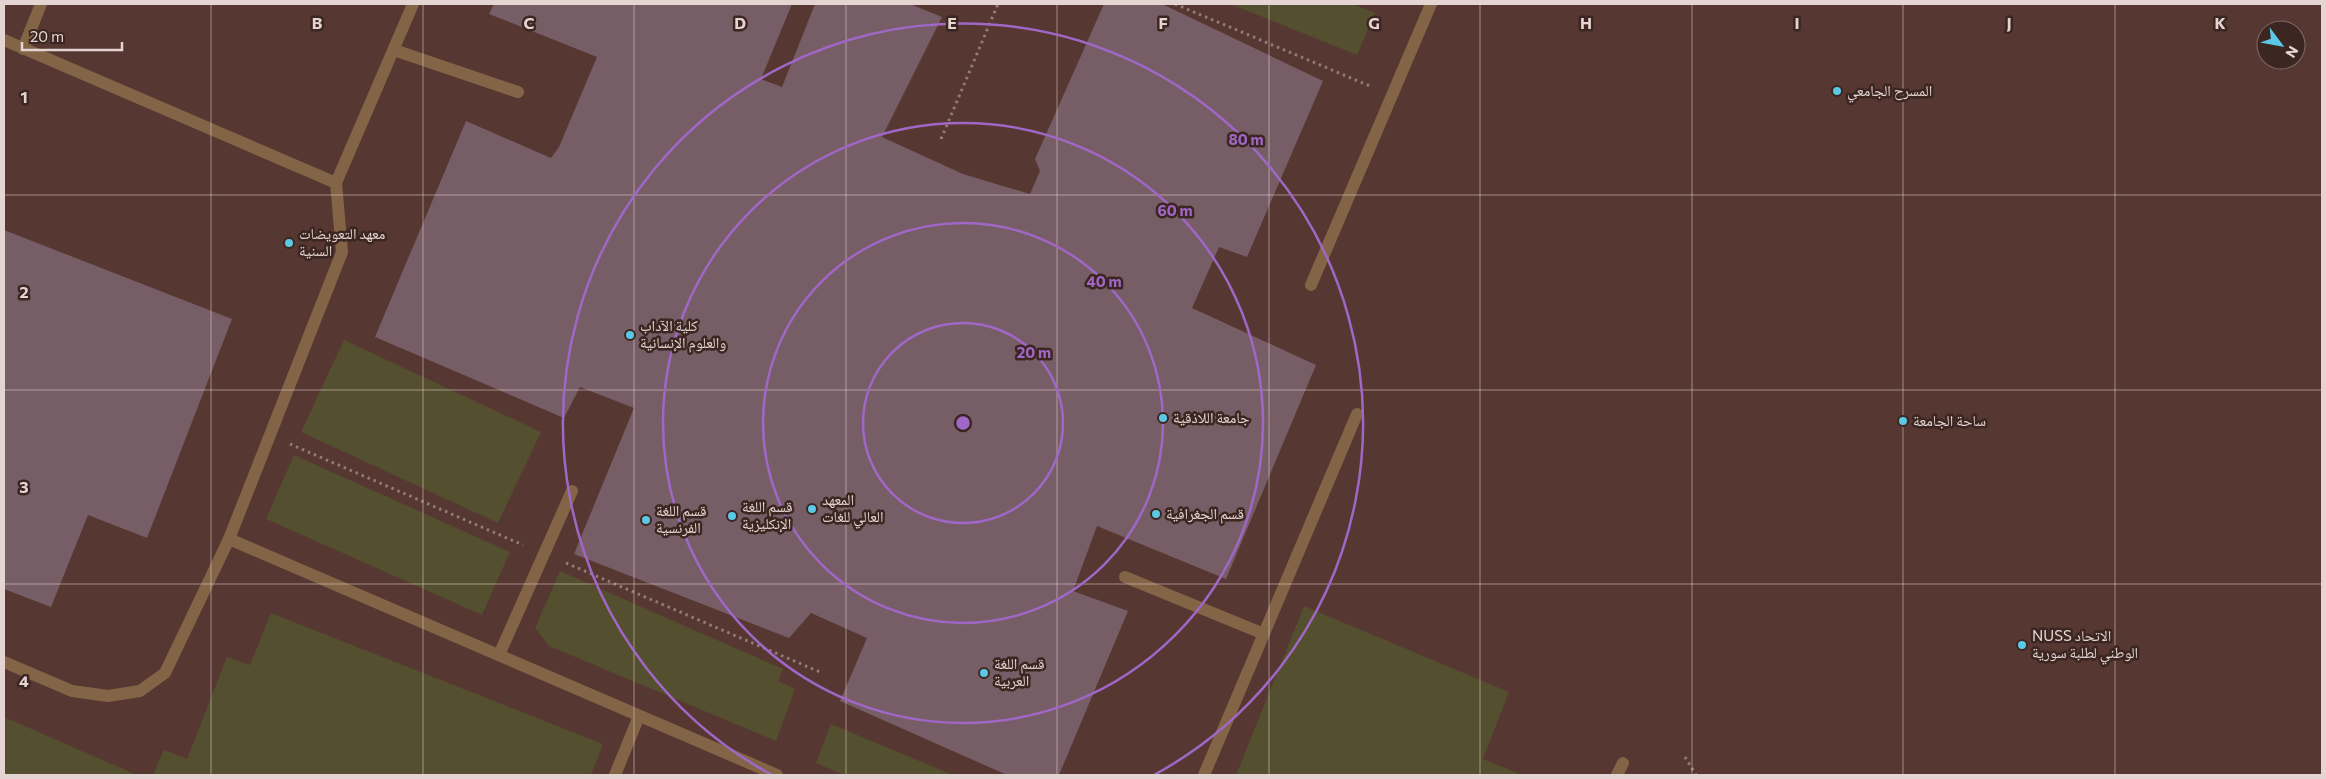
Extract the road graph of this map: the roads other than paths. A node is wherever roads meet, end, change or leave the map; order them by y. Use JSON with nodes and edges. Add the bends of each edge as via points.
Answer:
{"nodes":[{"id":1,"x":41,"y":4,"type":"edge"},
{"id":2,"x":413,"y":4,"type":"edge"},
{"id":3,"x":1431,"y":4,"type":"edge"},
{"id":4,"x":4,"y":40,"type":"edge"},
{"id":5,"x":23,"y":49,"type":"junction"},
{"id":6,"x":394,"y":50,"type":"junction"},
{"id":7,"x":518,"y":92,"type":"dead end"},
{"id":8,"x":336,"y":183,"type":"junction"},
{"id":9,"x":1311,"y":284,"type":"dead end"},
{"id":10,"x":1358,"y":414,"type":"dead end"},
{"id":11,"x":572,"y":491,"type":"dead end"},
{"id":12,"x":228,"y":538,"type":"junction"},
{"id":13,"x":1125,"y":577,"type":"dead end"},
{"id":14,"x":1264,"y":634,"type":"junction"},
{"id":15,"x":499,"y":655,"type":"junction"},
{"id":16,"x":4,"y":662,"type":"edge"},
{"id":17,"x":639,"y":716,"type":"junction"},
{"id":18,"x":1623,"y":763,"type":"dead end"},
{"id":19,"x":615,"y":775,"type":"edge"},
{"id":20,"x":777,"y":775,"type":"edge"},
{"id":21,"x":1204,"y":775,"type":"edge"},
{"id":22,"x":1617,"y":775,"type":"edge"}],
"edges":[{"from":1,"to":5,"type":"lane"},
{"from":2,"to":6,"type":"lane"},
{"from":3,"to":9,"type":"lane"},
{"from":4,"to":5,"type":"lane"},
{"from":5,"to":8,"type":"lane"},
{"from":6,"to":7,"type":"lane"},
{"from":6,"to":8,"type":"lane"},
{"from":8,"to":12,"type":"lane","via":[[342,252]]},
{"from":10,"to":14,"type":"lane"},
{"from":11,"to":15,"type":"lane"},
{"from":12,"to":15,"type":"lane"},
{"from":12,"to":16,"type":"lane","via":[[165,673],[140,691],[108,696],[72,691]]},
{"from":13,"to":14,"type":"lane"},
{"from":14,"to":21,"type":"lane"},
{"from":15,"to":17,"type":"lane"},
{"from":17,"to":19,"type":"lane"},
{"from":17,"to":20,"type":"lane"},
{"from":18,"to":22,"type":"lane"}]}
